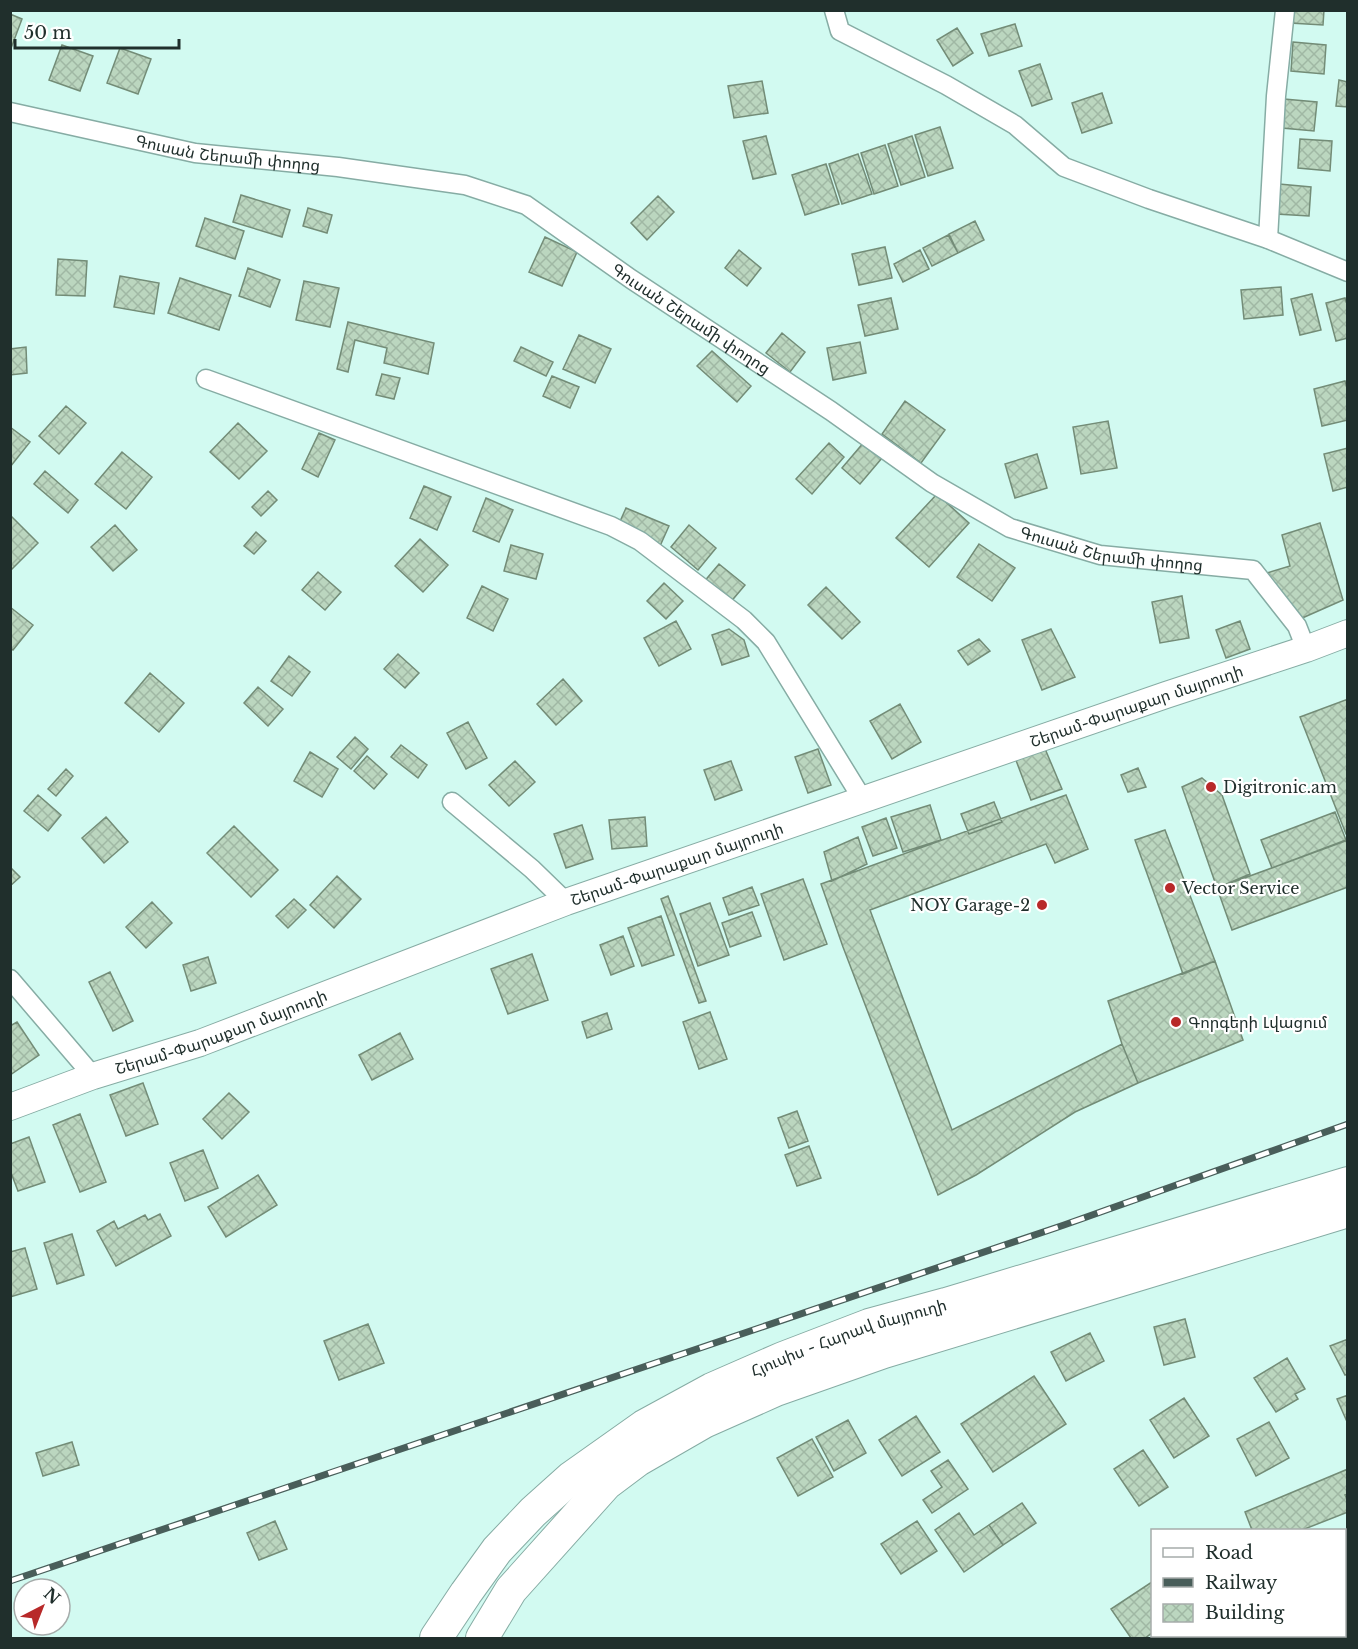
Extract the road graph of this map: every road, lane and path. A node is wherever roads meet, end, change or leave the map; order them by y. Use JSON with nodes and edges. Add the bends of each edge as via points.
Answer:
{"nodes":[{"id":1,"x":834,"y":10,"type":"edge"},
{"id":2,"x":1285,"y":10,"type":"edge"},
{"id":3,"x":10,"y":112,"type":"edge"},
{"id":4,"x":1268,"y":239,"type":"junction"},
{"id":5,"x":1347,"y":272,"type":"edge"},
{"id":6,"x":206,"y":380,"type":"dead end"},
{"id":7,"x":1347,"y":633,"type":"edge"},
{"id":8,"x":1306,"y":649,"type":"junction"},
{"id":9,"x":863,"y":800,"type":"junction"},
{"id":10,"x":452,"y":802,"type":"dead end"},
{"id":11,"x":566,"y":902,"type":"junction"},
{"id":12,"x":10,"y":978,"type":"edge"},
{"id":13,"x":93,"y":1076,"type":"junction"},
{"id":14,"x":10,"y":1107,"type":"edge"},
{"id":15,"x":1347,"y":1183,"type":"edge"},
{"id":16,"x":1347,"y":1211,"type":"edge"},
{"id":17,"x":436,"y":1638,"type":"edge"},
{"id":18,"x":482,"y":1638,"type":"edge"}],
"edges":[{"from":1,"to":4,"type":"street","via":[[840,31],[1015,125],[1064,167]]},
{"from":2,"to":4,"type":"street"},
{"from":3,"to":8,"type":"street","name":"Գուսան Շերամի փողոց","via":[[195,153],[339,167],[465,185],[526,205],[932,483],[1010,528],[1100,555],[1253,570],[1297,626]]},
{"from":4,"to":5,"type":"street"},
{"from":6,"to":9,"type":"street","via":[[611,526],[640,541],[744,620],[766,642]]},
{"from":7,"to":8,"type":"street","name":"Շերամ-Փարաքար մայրուղի"},
{"from":8,"to":9,"type":"street","name":"Շերամ-Փարաքար մայրուղի"},
{"from":9,"to":11,"type":"street","name":"Շերամ-Փարաքար մայրուղի"},
{"from":10,"to":11,"type":"street"},
{"from":11,"to":13,"type":"street","name":"Շերամ-Փարաքար մայրուղի","via":[[200,1043]]},
{"from":12,"to":13,"type":"street"},
{"from":13,"to":14,"type":"street","name":"Շերամ-Փարաքար մայրուղի"},
{"from":15,"to":17,"type":"highway","name":"Հյուսիս - Հարավ մայրուղի","via":[[868,1325],[712,1389],[644,1426],[533,1512],[497,1550]]},
{"from":16,"to":18,"type":"highway","name":"Հյուսիս - Հարավ մայրուղի","via":[[884,1352],[776,1390],[704,1422],[638,1460],[606,1484],[511,1590]]}]}
